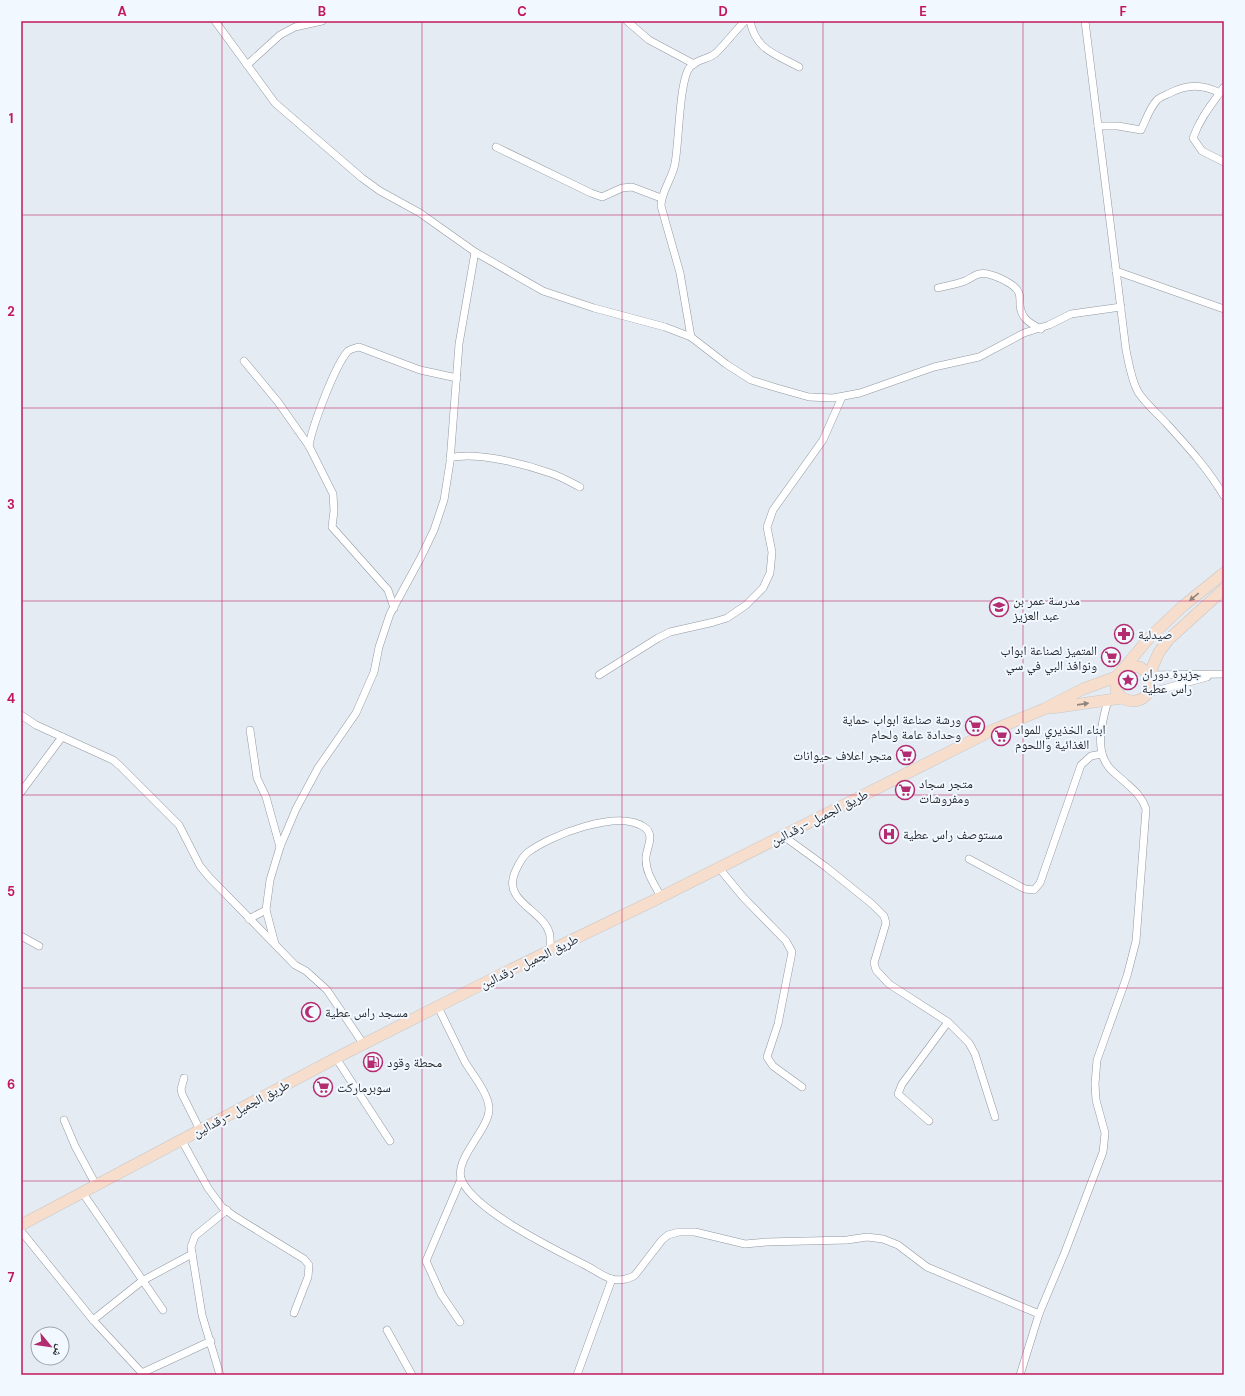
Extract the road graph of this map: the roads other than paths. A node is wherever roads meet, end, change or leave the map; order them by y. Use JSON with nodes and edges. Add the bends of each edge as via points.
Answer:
{"nodes":[{"id":1,"x":215,"y":21,"type":"edge"},
{"id":2,"x":322,"y":21,"type":"edge"},
{"id":3,"x":627,"y":21,"type":"edge"},
{"id":4,"x":745,"y":21,"type":"edge"},
{"id":5,"x":750,"y":21,"type":"edge"},
{"id":6,"x":1085,"y":21,"type":"edge"},
{"id":7,"x":694,"y":64,"type":"junction"},
{"id":8,"x":247,"y":65,"type":"junction"},
{"id":9,"x":799,"y":67,"type":"dead end"},
{"id":10,"x":1222,"y":90,"type":"edge"},
{"id":11,"x":1098,"y":126,"type":"junction"},
{"id":12,"x":496,"y":147,"type":"dead end"},
{"id":13,"x":1224,"y":162,"type":"edge"},
{"id":14,"x":661,"y":198,"type":"junction"},
{"id":15,"x":475,"y":252,"type":"junction"},
{"id":16,"x":1116,"y":271,"type":"junction"},
{"id":17,"x":938,"y":288,"type":"dead end"},
{"id":18,"x":1121,"y":307,"type":"junction"},
{"id":19,"x":1224,"y":309,"type":"edge"},
{"id":20,"x":1041,"y":328,"type":"junction"},
{"id":21,"x":691,"y":337,"type":"junction"},
{"id":22,"x":244,"y":361,"type":"dead end"},
{"id":23,"x":457,"y":378,"type":"junction"},
{"id":24,"x":842,"y":397,"type":"junction"},
{"id":25,"x":309,"y":446,"type":"junction"},
{"id":26,"x":450,"y":458,"type":"junction"},
{"id":27,"x":580,"y":487,"type":"dead end"},
{"id":28,"x":1224,"y":496,"type":"edge"},
{"id":29,"x":1224,"y":573,"type":"edge"},
{"id":30,"x":1224,"y":589,"type":"edge"},
{"id":31,"x":394,"y":608,"type":"junction"},
{"id":32,"x":1125,"y":667,"type":"junction"},
{"id":33,"x":1222,"y":674,"type":"edge"},
{"id":34,"x":599,"y":675,"type":"dead end"},
{"id":35,"x":1148,"y":675,"type":"junction"},
{"id":36,"x":1116,"y":677,"type":"junction"},
{"id":37,"x":1148,"y":693,"type":"junction"},
{"id":38,"x":1122,"y":698,"type":"junction"},
{"id":39,"x":1108,"y":700,"type":"junction"},
{"id":40,"x":1044,"y":709,"type":"junction"},
{"id":41,"x":21,"y":715,"type":"edge"},
{"id":42,"x":250,"y":730,"type":"dead end"},
{"id":43,"x":62,"y":736,"type":"junction"},
{"id":44,"x":1102,"y":754,"type":"junction"},
{"id":45,"x":21,"y":792,"type":"edge"},
{"id":46,"x":782,"y":835,"type":"junction"},
{"id":47,"x":280,"y":847,"type":"junction"},
{"id":48,"x":969,"y":859,"type":"dead end"},
{"id":49,"x":719,"y":868,"type":"junction"},
{"id":50,"x":661,"y":897,"type":"junction"},
{"id":51,"x":266,"y":910,"type":"junction"},
{"id":52,"x":250,"y":919,"type":"junction"},
{"id":53,"x":21,"y":936,"type":"edge"},
{"id":54,"x":275,"y":944,"type":"junction"},
{"id":55,"x":39,"y":946,"type":"dead end"},
{"id":56,"x":550,"y":950,"type":"junction"},
{"id":57,"x":438,"y":1007,"type":"junction"},
{"id":58,"x":948,"y":1022,"type":"junction"},
{"id":59,"x":364,"y":1045,"type":"junction"},
{"id":60,"x":336,"y":1058,"type":"junction"},
{"id":61,"x":184,"y":1078,"type":"dead end"},
{"id":62,"x":802,"y":1087,"type":"dead end"},
{"id":63,"x":994,"y":1117,"type":"dead end"},
{"id":64,"x":64,"y":1120,"type":"dead end"},
{"id":65,"x":929,"y":1121,"type":"dead end"},
{"id":66,"x":200,"y":1130,"type":"junction"},
{"id":67,"x":182,"y":1139,"type":"junction"},
{"id":68,"x":390,"y":1141,"type":"dead end"},
{"id":69,"x":461,"y":1179,"type":"junction"},
{"id":70,"x":96,"y":1185,"type":"junction"},
{"id":71,"x":82,"y":1192,"type":"junction"},
{"id":72,"x":227,"y":1210,"type":"junction"},
{"id":73,"x":21,"y":1225,"type":"edge"},
{"id":74,"x":21,"y":1231,"type":"edge"},
{"id":75,"x":192,"y":1254,"type":"junction"},
{"id":76,"x":612,"y":1280,"type":"junction"},
{"id":77,"x":142,"y":1281,"type":"junction"},
{"id":78,"x":163,"y":1310,"type":"dead end"},
{"id":79,"x":294,"y":1313,"type":"dead end"},
{"id":80,"x":1039,"y":1314,"type":"junction"},
{"id":81,"x":93,"y":1320,"type":"junction"},
{"id":82,"x":460,"y":1322,"type":"dead end"},
{"id":83,"x":387,"y":1330,"type":"dead end"},
{"id":84,"x":211,"y":1341,"type":"junction"},
{"id":85,"x":220,"y":1375,"type":"edge"},
{"id":86,"x":412,"y":1375,"type":"edge"},
{"id":87,"x":576,"y":1375,"type":"edge"},
{"id":88,"x":1020,"y":1375,"type":"edge"}],
"edges":[{"from":1,"to":8,"type":"street"},
{"from":2,"to":8,"type":"street","via":[[295,26],[280,35]]},
{"from":3,"to":7,"type":"street","via":[[649,40]]},
{"from":4,"to":7,"type":"street","via":[[716,53]]},
{"from":5,"to":9,"type":"street","via":[[760,44]]},
{"from":6,"to":11,"type":"street"},
{"from":7,"to":14,"type":"street","via":[[686,76],[675,164]]},
{"from":8,"to":15,"type":"street","via":[[275,103],[362,178],[420,213]]},
{"from":10,"to":11,"type":"street","via":[[1196,85],[1179,88],[1157,100],[1141,130]]},
{"from":10,"to":13,"type":"street","via":[[1208,108],[1193,138],[1202,151]]},
{"from":11,"to":16,"type":"street"},
{"from":12,"to":14,"type":"street","via":[[590,194],[602,197],[622,188],[632,187]]},
{"from":14,"to":21,"type":"street","via":[[680,273]]},
{"from":15,"to":21,"type":"street","via":[[543,291]]},
{"from":15,"to":23,"type":"street","via":[[459,344]]},
{"from":16,"to":18,"type":"street"},
{"from":16,"to":19,"type":"street"},
{"from":17,"to":20,"type":"street","via":[[965,281],[978,274],[987,273],[1000,278],[1019,292],[1021,311],[1028,323]]},
{"from":18,"to":20,"type":"street","via":[[1071,314]]},
{"from":18,"to":28,"type":"street","via":[[1129,366],[1137,390],[1149,407],[1209,472]]},
{"from":20,"to":24,"type":"street","via":[[1024,333],[979,357],[934,368]]},
{"from":21,"to":24,"type":"street","via":[[751,380],[809,397]]},
{"from":22,"to":25,"type":"street","via":[[278,402]]},
{"from":23,"to":25,"type":"street","via":[[420,370],[359,347],[352,348],[341,362],[326,395],[312,430]]},
{"from":23,"to":26,"type":"street"},
{"from":24,"to":34,"type":"street","via":[[823,440],[773,510],[767,527],[772,552],[770,573],[764,588],[727,618],[670,632]]},
{"from":25,"to":31,"type":"street","via":[[333,494],[332,527],[388,590]]},
{"from":26,"to":27,"type":"street","via":[[470,455],[491,458],[550,473]]},
{"from":26,"to":31,"type":"street","via":[[444,500],[434,530]]},
{"from":29,"to":32,"type":"main road","one_way":true,"via":[[1149,638]]},
{"from":30,"to":35,"type":"main road","via":[[1169,639]]},
{"from":31,"to":47,"type":"street","via":[[384,631],[374,672],[356,713],[318,768],[296,809]]},
{"from":32,"to":35,"type":"main road","via":[[1140,667]]},
{"from":32,"to":36,"type":"main road"},
{"from":33,"to":35,"type":"street"},
{"from":33,"to":37,"type":"street"},
{"from":35,"to":37,"type":"main road"},
{"from":36,"to":38,"type":"main road","via":[[1116,691]]},
{"from":36,"to":40,"type":"main road","via":[[1083,689]]},
{"from":37,"to":38,"type":"main road","via":[[1136,701]]},
{"from":38,"to":39,"type":"main road"},
{"from":40,"to":39,"type":"main road","one_way":true},
{"from":39,"to":44,"type":"street","via":[[1102,726]]},
{"from":40,"to":46,"type":"main road","name":"طريق الجميل -رقدالين","via":[[993,730]]},
{"from":41,"to":43,"type":"street"},
{"from":42,"to":47,"type":"street","via":[[257,778],[266,797]]},
{"from":43,"to":45,"type":"street"},
{"from":43,"to":52,"type":"street","via":[[113,760],[120,766],[179,826],[200,866]]},
{"from":44,"to":48,"type":"street","via":[[1091,756],[1081,765],[1040,883],[1034,890],[1025,889]]},
{"from":44,"to":80,"type":"street","via":[[1109,768],[1137,792],[1146,809],[1136,941],[1127,976],[1097,1060],[1096,1100],[1105,1132],[1104,1152]]},
{"from":46,"to":49,"type":"main road","name":"طريق الجميل -رقدالين"},
{"from":46,"to":58,"type":"street","via":[[879,910],[886,924],[874,963],[876,970],[890,984]]},
{"from":47,"to":51,"type":"street","via":[[270,880]]},
{"from":49,"to":50,"type":"main road","name":"طريق الجميل -رقدالين"},
{"from":49,"to":62,"type":"street","via":[[742,897],[786,941],[792,952],[778,1024],[767,1056],[774,1066]]},
{"from":50,"to":56,"type":"main road","name":"طريق الجميل -رقدالين"},
{"from":50,"to":56,"type":"street","via":[[646,867],[650,840],[649,832],[644,827],[614,820],[593,823],[540,844],[526,854],[513,879],[513,889],[550,932]]},
{"from":51,"to":52,"type":"street"},
{"from":51,"to":54,"type":"street"},
{"from":52,"to":54,"type":"street"},
{"from":53,"to":55,"type":"street"},
{"from":54,"to":59,"type":"street","via":[[295,965],[306,971],[327,990]]},
{"from":56,"to":57,"type":"main road","name":"طريق الجميل -رقدالين"},
{"from":57,"to":59,"type":"main road","name":"طريق الجميل -رقدالين"},
{"from":57,"to":69,"type":"street","via":[[488,1100],[488,1120],[466,1155],[461,1168]]},
{"from":58,"to":63,"type":"street","via":[[969,1043],[975,1054]]},
{"from":58,"to":65,"type":"street","via":[[902,1084],[898,1094]]},
{"from":59,"to":60,"type":"main road","name":"طريق الجميل -رقدالين"},
{"from":60,"to":66,"type":"main road","name":"طريق الجميل -رقدالين"},
{"from":60,"to":68,"type":"street"},
{"from":61,"to":66,"type":"street","via":[[182,1094]]},
{"from":64,"to":70,"type":"street"},
{"from":66,"to":67,"type":"main road","name":"طريق الجميل -رقدالين"},
{"from":67,"to":70,"type":"main road","name":"طريق الجميل -رقدالين"},
{"from":67,"to":72,"type":"street","via":[[208,1188]]},
{"from":69,"to":76,"type":"street","via":[[476,1199],[521,1230]]},
{"from":69,"to":82,"type":"street","via":[[426,1261],[442,1294]]},
{"from":70,"to":71,"type":"main road","name":"طريق الجميل -رقدالين"},
{"from":71,"to":73,"type":"main road","name":"طريق الجميل -رقدالين"},
{"from":71,"to":77,"type":"street"},
{"from":72,"to":75,"type":"street","via":[[195,1236],[192,1241]]},
{"from":72,"to":79,"type":"street","via":[[309,1265],[308,1277]]},
{"from":74,"to":81,"type":"street"},
{"from":75,"to":77,"type":"street"},
{"from":75,"to":84,"type":"street","via":[[200,1305]]},
{"from":76,"to":80,"type":"street","via":[[631,1278],[662,1240],[679,1232],[695,1232],[745,1244],[867,1237],[883,1239],[898,1245],[927,1267]]},
{"from":76,"to":87,"type":"street"},
{"from":77,"to":78,"type":"street"},
{"from":77,"to":81,"type":"street"},
{"from":80,"to":88,"type":"street"},
{"from":81,"to":84,"type":"street","via":[[141,1372]]},
{"from":83,"to":86,"type":"street"},
{"from":84,"to":85,"type":"street"}]}
